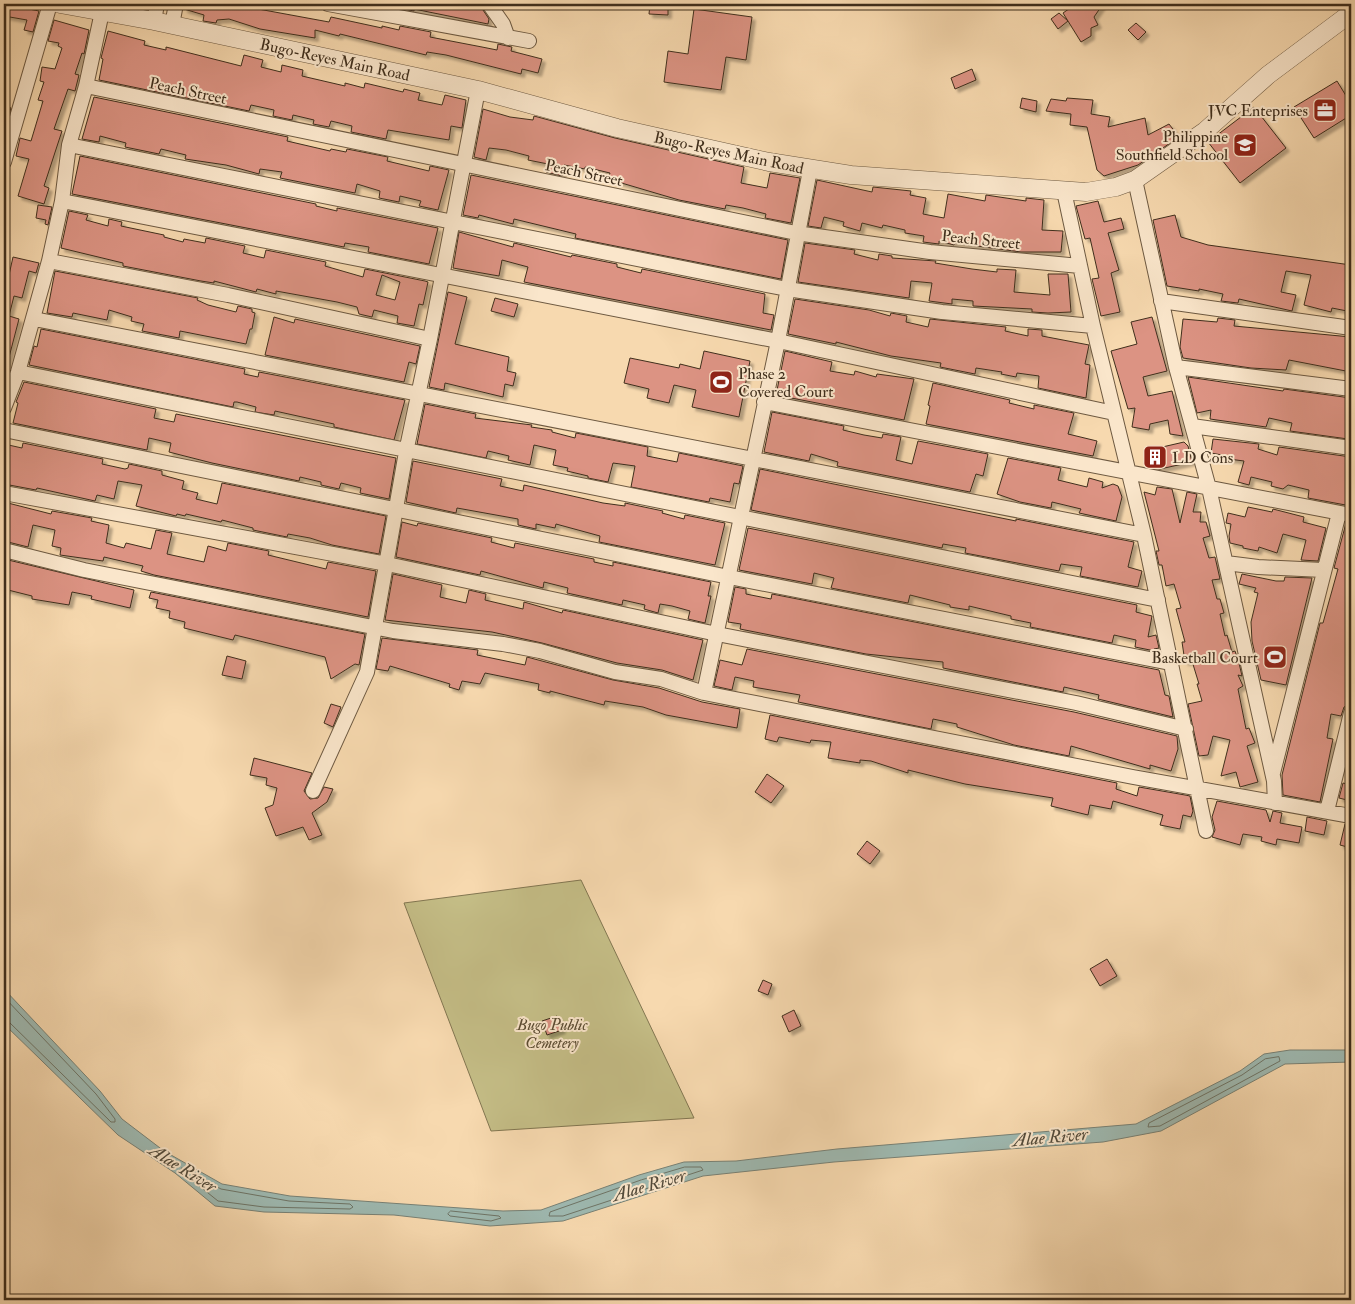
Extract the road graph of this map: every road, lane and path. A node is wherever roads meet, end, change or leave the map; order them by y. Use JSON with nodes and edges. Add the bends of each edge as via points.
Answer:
{"nodes":[{"id":1,"x":50,"y":4,"type":"edge"},
{"id":2,"x":60,"y":4,"type":"edge"},
{"id":3,"x":157,"y":4,"type":"edge"},
{"id":4,"x":176,"y":4,"type":"edge"},
{"id":5,"x":328,"y":4,"type":"edge"},
{"id":6,"x":489,"y":4,"type":"edge"},
{"id":7,"x":102,"y":12,"type":"junction"},
{"id":8,"x":1351,"y":13,"type":"edge"},
{"id":9,"x":154,"y":21,"type":"junction"},
{"id":10,"x":172,"y":25,"type":"junction"},
{"id":11,"x":508,"y":38,"type":"junction"},
{"id":12,"x":529,"y":41,"type":"dead end"},
{"id":13,"x":86,"y":86,"type":"junction"},
{"id":14,"x":478,"y":90,"type":"junction"},
{"id":15,"x":69,"y":145,"type":"junction"},
{"id":16,"x":4,"y":162,"type":"edge"},
{"id":17,"x":463,"y":165,"type":"junction"},
{"id":18,"x":810,"y":170,"type":"junction"},
{"id":19,"x":1135,"y":180,"type":"junction"},
{"id":20,"x":1064,"y":191,"type":"junction"},
{"id":21,"x":62,"y":201,"type":"junction"},
{"id":22,"x":453,"y":222,"type":"junction"},
{"id":23,"x":796,"y":233,"type":"junction"},
{"id":24,"x":49,"y":260,"type":"junction"},
{"id":25,"x":1080,"y":266,"type":"junction"},
{"id":26,"x":442,"y":276,"type":"junction"},
{"id":27,"x":787,"y":289,"type":"junction"},
{"id":28,"x":1161,"y":301,"type":"junction"},
{"id":29,"x":34,"y":319,"type":"junction"},
{"id":30,"x":1093,"y":326,"type":"junction"},
{"id":31,"x":1351,"y":328,"type":"edge"},
{"id":32,"x":430,"y":339,"type":"junction"},
{"id":33,"x":778,"y":341,"type":"junction"},
{"id":34,"x":1176,"y":367,"type":"junction"},
{"id":35,"x":18,"y":372,"type":"junction"},
{"id":36,"x":1351,"y":389,"type":"edge"},
{"id":37,"x":418,"y":394,"type":"junction"},
{"id":38,"x":764,"y":402,"type":"junction"},
{"id":39,"x":4,"y":408,"type":"edge"},
{"id":40,"x":1114,"y":413,"type":"junction"},
{"id":41,"x":1192,"y":426,"type":"junction"},
{"id":42,"x":4,"y":430,"type":"edge"},
{"id":43,"x":1351,"y":448,"type":"edge"},
{"id":44,"x":406,"y":452,"type":"junction"},
{"id":45,"x":753,"y":458,"type":"junction"},
{"id":46,"x":1128,"y":472,"type":"junction"},
{"id":47,"x":1209,"y":488,"type":"junction"},
{"id":48,"x":4,"y":493,"type":"edge"},
{"id":49,"x":396,"y":510,"type":"junction"},
{"id":50,"x":1345,"y":514,"type":"edge"},
{"id":51,"x":740,"y":516,"type":"junction"},
{"id":52,"x":1144,"y":535,"type":"junction"},
{"id":53,"x":4,"y":550,"type":"edge"},
{"id":54,"x":1226,"y":563,"type":"junction"},
{"id":55,"x":387,"y":564,"type":"junction"},
{"id":56,"x":1323,"y":570,"type":"junction"},
{"id":57,"x":730,"y":577,"type":"junction"},
{"id":58,"x":1158,"y":600,"type":"junction"},
{"id":59,"x":374,"y":626,"type":"junction"},
{"id":60,"x":717,"y":634,"type":"junction"},
{"id":61,"x":1170,"y":663,"type":"junction"},
{"id":62,"x":704,"y":693,"type":"junction"},
{"id":63,"x":1351,"y":712,"type":"edge"},
{"id":64,"x":1186,"y":729,"type":"junction"},
{"id":65,"x":1273,"y":777,"type":"junction"},
{"id":66,"x":1198,"y":788,"type":"junction"},
{"id":67,"x":313,"y":791,"type":"dead end"},
{"id":68,"x":1275,"y":803,"type":"junction"},
{"id":69,"x":1327,"y":812,"type":"junction"},
{"id":70,"x":1351,"y":816,"type":"edge"},
{"id":71,"x":1206,"y":831,"type":"dead end"}],
"edges":[{"from":1,"to":16,"type":"street"},
{"from":2,"to":7,"type":"street","name":"Bugo-Reyes Main Road"},
{"from":3,"to":9,"type":"street"},
{"from":4,"to":10,"type":"street"},
{"from":5,"to":11,"type":"street"},
{"from":6,"to":11,"type":"street","via":[[504,24]]},
{"from":7,"to":9,"type":"street","name":"Bugo-Reyes Main Road"},
{"from":7,"to":13,"type":"street"},
{"from":8,"to":19,"type":"street","name":"Bugo-Reyes Main Road","via":[[1268,75],[1205,131]]},
{"from":9,"to":10,"type":"street","name":"Bugo-Reyes Main Road"},
{"from":10,"to":14,"type":"street","name":"Bugo-Reyes Main Road"},
{"from":11,"to":12,"type":"street"},
{"from":13,"to":15,"type":"street"},
{"from":13,"to":17,"type":"street","name":"Peach Street"},
{"from":14,"to":17,"type":"street"},
{"from":14,"to":18,"type":"street","name":"Bugo-Reyes Main Road","via":[[616,128]]},
{"from":15,"to":21,"type":"street"},
{"from":15,"to":22,"type":"street"},
{"from":17,"to":22,"type":"street"},
{"from":17,"to":23,"type":"street","name":"Peach Street"},
{"from":18,"to":20,"type":"street","name":"Bugo-Reyes Main Road"},
{"from":18,"to":23,"type":"street"},
{"from":19,"to":20,"type":"street","name":"Bugo-Reyes Main Road","via":[[1099,190]]},
{"from":19,"to":28,"type":"street"},
{"from":20,"to":25,"type":"street"},
{"from":21,"to":24,"type":"street"},
{"from":21,"to":26,"type":"street"},
{"from":22,"to":26,"type":"street"},
{"from":22,"to":27,"type":"street"},
{"from":23,"to":25,"type":"street","name":"Peach Street","via":[[930,252]]},
{"from":23,"to":27,"type":"street"},
{"from":24,"to":29,"type":"street"},
{"from":24,"to":32,"type":"street"},
{"from":25,"to":30,"type":"street"},
{"from":26,"to":32,"type":"street"},
{"from":26,"to":33,"type":"street"},
{"from":27,"to":30,"type":"street","via":[[942,312]]},
{"from":27,"to":33,"type":"street"},
{"from":28,"to":31,"type":"street"},
{"from":28,"to":34,"type":"street"},
{"from":29,"to":35,"type":"street"},
{"from":29,"to":37,"type":"street"},
{"from":30,"to":40,"type":"street"},
{"from":32,"to":37,"type":"street"},
{"from":33,"to":38,"type":"street"},
{"from":33,"to":40,"type":"street"},
{"from":34,"to":36,"type":"street"},
{"from":34,"to":41,"type":"street"},
{"from":35,"to":39,"type":"street"},
{"from":35,"to":44,"type":"street"},
{"from":37,"to":44,"type":"street"},
{"from":37,"to":45,"type":"street"},
{"from":38,"to":45,"type":"street"},
{"from":38,"to":46,"type":"street"},
{"from":40,"to":46,"type":"street"},
{"from":41,"to":43,"type":"street"},
{"from":41,"to":47,"type":"street"},
{"from":42,"to":49,"type":"street"},
{"from":44,"to":49,"type":"street"},
{"from":44,"to":51,"type":"street"},
{"from":45,"to":51,"type":"street"},
{"from":45,"to":52,"type":"street"},
{"from":46,"to":47,"type":"street"},
{"from":46,"to":52,"type":"street"},
{"from":47,"to":50,"type":"street"},
{"from":47,"to":54,"type":"street"},
{"from":48,"to":55,"type":"street"},
{"from":49,"to":55,"type":"street"},
{"from":49,"to":57,"type":"street"},
{"from":50,"to":56,"type":"street"},
{"from":51,"to":57,"type":"street"},
{"from":51,"to":58,"type":"street"},
{"from":52,"to":58,"type":"street"},
{"from":53,"to":59,"type":"street","via":[[84,570]]},
{"from":54,"to":56,"type":"street"},
{"from":54,"to":65,"type":"street"},
{"from":55,"to":59,"type":"street"},
{"from":55,"to":60,"type":"street"},
{"from":56,"to":65,"type":"street"},
{"from":57,"to":60,"type":"street"},
{"from":57,"to":61,"type":"street"},
{"from":58,"to":61,"type":"street"},
{"from":59,"to":62,"type":"street","via":[[540,651],[615,672],[661,679]]},
{"from":59,"to":67,"type":"street","via":[[370,660],[361,689]]},
{"from":60,"to":62,"type":"street"},
{"from":60,"to":64,"type":"street","via":[[1076,703]]},
{"from":61,"to":64,"type":"street"},
{"from":62,"to":66,"type":"street"},
{"from":63,"to":69,"type":"street"},
{"from":64,"to":66,"type":"street"},
{"from":65,"to":68,"type":"street"},
{"from":66,"to":68,"type":"street"},
{"from":66,"to":71,"type":"street"},
{"from":68,"to":69,"type":"street"},
{"from":69,"to":70,"type":"street"}]}
